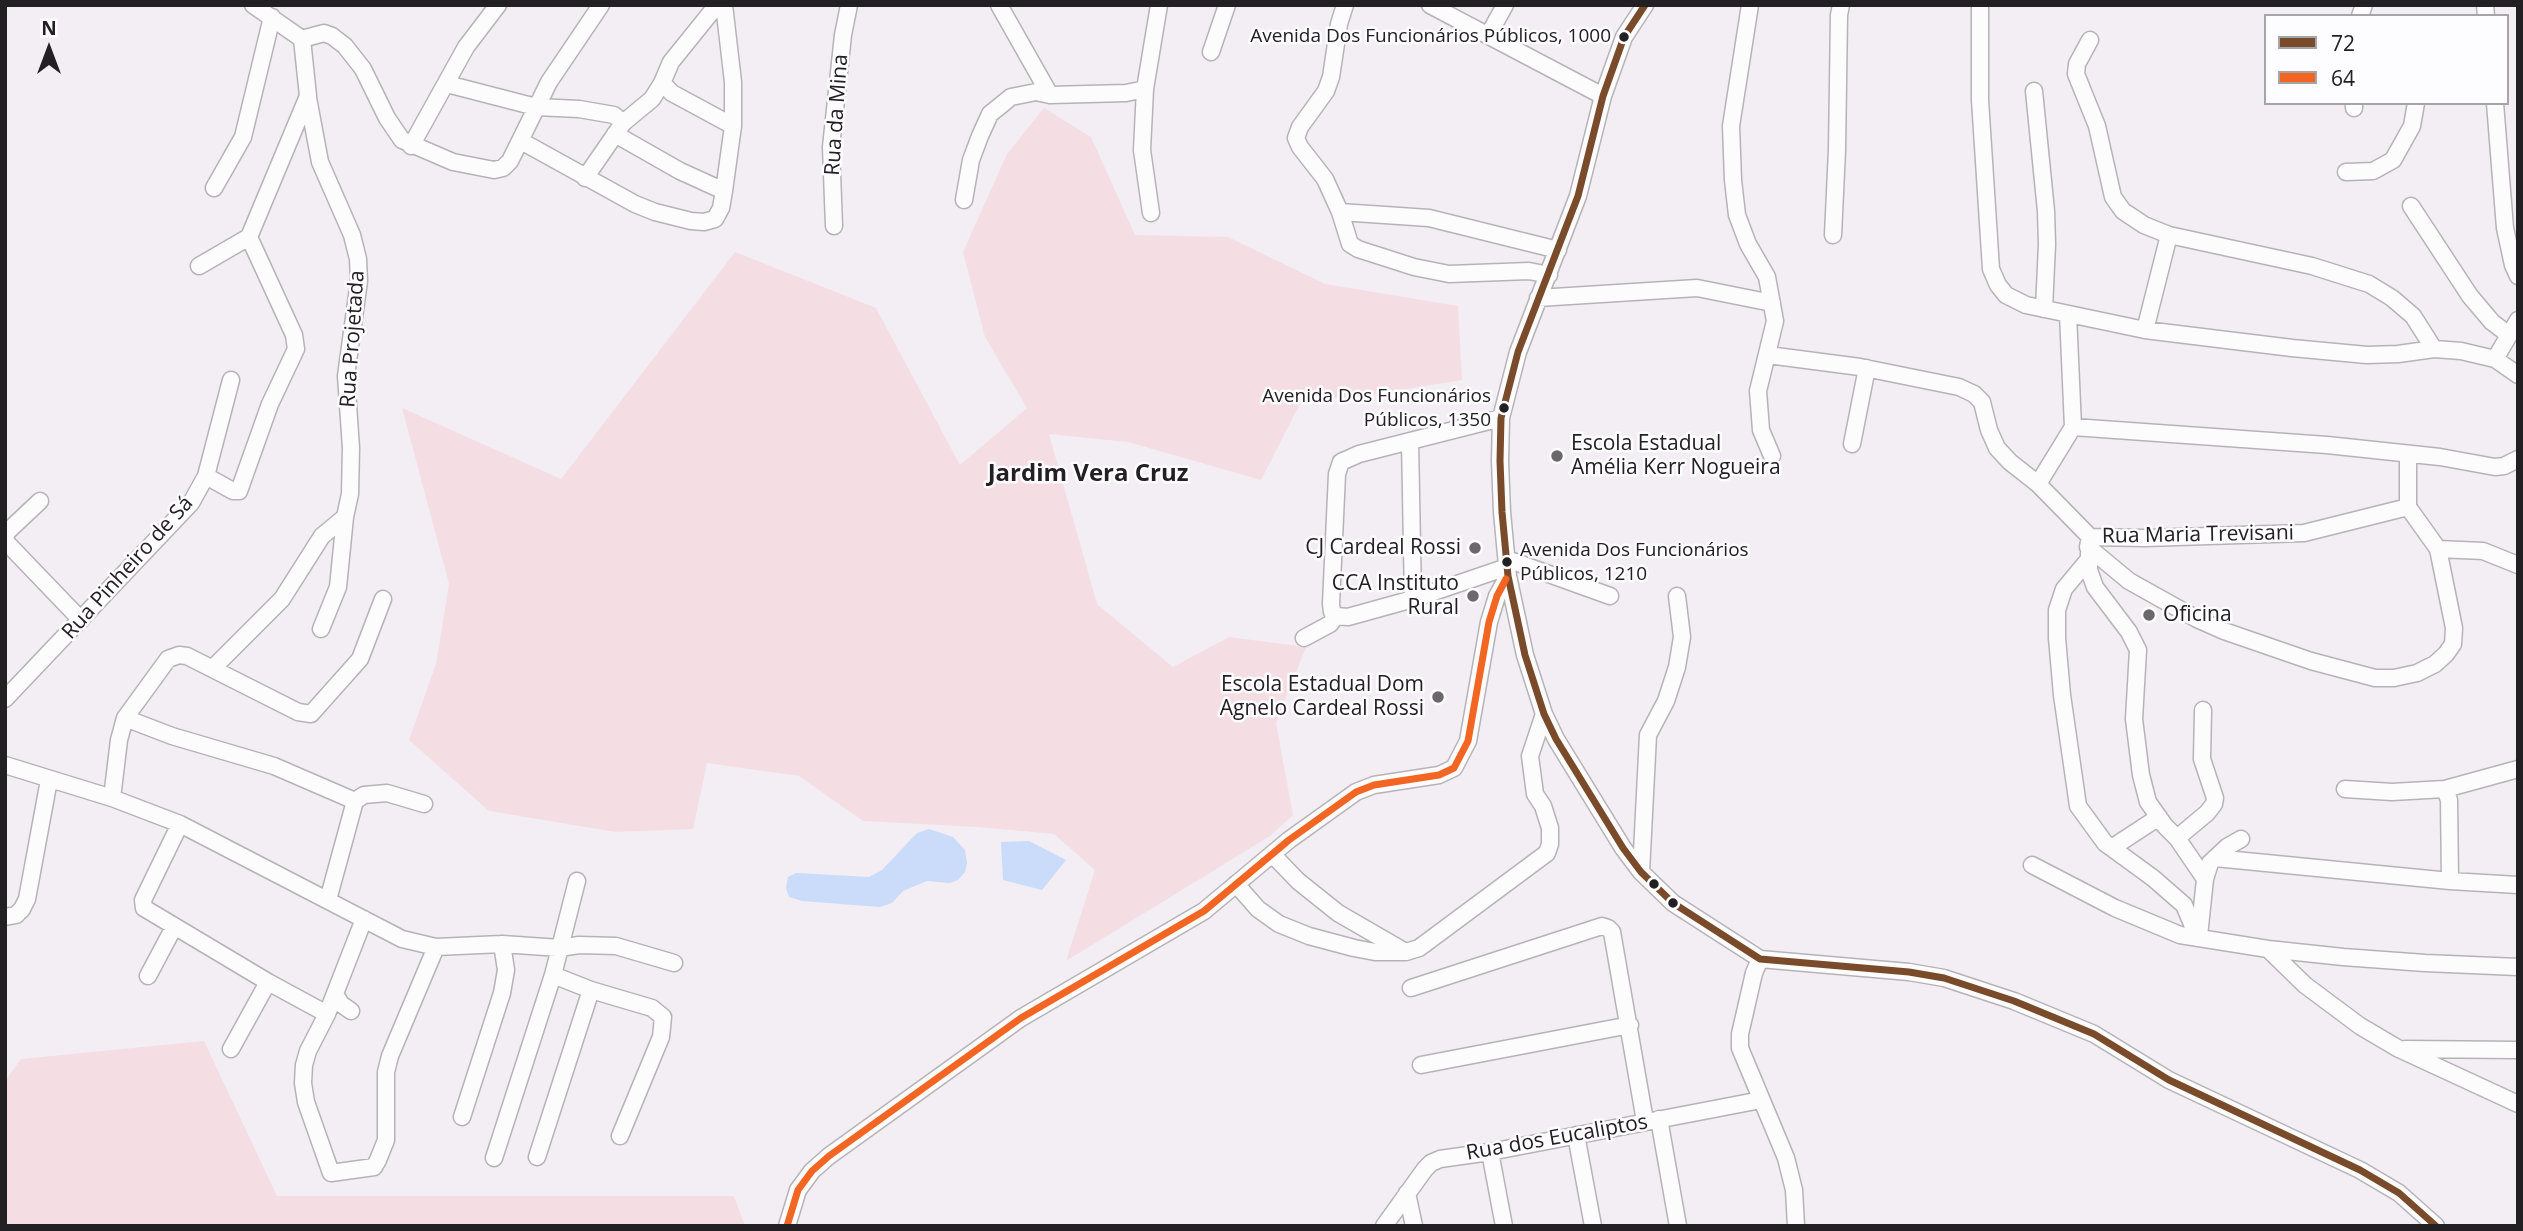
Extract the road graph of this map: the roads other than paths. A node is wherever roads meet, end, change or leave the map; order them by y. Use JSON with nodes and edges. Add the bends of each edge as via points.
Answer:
{"nodes":[{"id":1,"x":253,"y":5,"type":"edge"},
{"id":2,"x":498,"y":5,"type":"edge"},
{"id":3,"x":601,"y":5,"type":"edge"},
{"id":4,"x":717,"y":5,"type":"edge"},
{"id":5,"x":724,"y":5,"type":"edge"},
{"id":6,"x":849,"y":5,"type":"edge"},
{"id":7,"x":999,"y":5,"type":"edge"},
{"id":8,"x":1159,"y":5,"type":"edge"},
{"id":9,"x":1227,"y":5,"type":"edge"},
{"id":10,"x":1345,"y":5,"type":"edge"},
{"id":11,"x":1430,"y":5,"type":"edge"},
{"id":12,"x":1504,"y":5,"type":"edge"},
{"id":13,"x":1645,"y":5,"type":"edge"},
{"id":14,"x":1750,"y":5,"type":"edge"},
{"id":15,"x":1841,"y":5,"type":"edge"},
{"id":16,"x":1980,"y":5,"type":"edge"},
{"id":17,"x":272,"y":17,"type":"junction"},
{"id":18,"x":1489,"y":34,"type":"junction"},
{"id":19,"x":302,"y":38,"type":"junction"},
{"id":20,"x":2090,"y":40,"type":"dead end"},
{"id":21,"x":1210,"y":52,"type":"dead end"},
{"id":22,"x":662,"y":82,"type":"junction"},
{"id":23,"x":447,"y":84,"type":"junction"},
{"id":24,"x":1145,"y":89,"type":"junction"},
{"id":25,"x":2034,"y":91,"type":"dead end"},
{"id":26,"x":1051,"y":95,"type":"junction"},
{"id":27,"x":308,"y":96,"type":"junction"},
{"id":28,"x":1603,"y":96,"type":"junction"},
{"id":29,"x":2416,"y":105,"type":"edge"},
{"id":30,"x":2495,"y":105,"type":"edge"},
{"id":31,"x":536,"y":107,"type":"junction"},
{"id":32,"x":733,"y":127,"type":"junction"},
{"id":33,"x":619,"y":129,"type":"junction"},
{"id":34,"x":521,"y":141,"type":"junction"},
{"id":35,"x":411,"y":146,"type":"junction"},
{"id":36,"x":2346,"y":172,"type":"dead end"},
{"id":37,"x":585,"y":178,"type":"junction"},
{"id":38,"x":214,"y":188,"type":"dead end"},
{"id":39,"x":724,"y":191,"type":"junction"},
{"id":40,"x":964,"y":200,"type":"dead end"},
{"id":41,"x":2411,"y":206,"type":"dead end"},
{"id":42,"x":1340,"y":212,"type":"junction"},
{"id":43,"x":1151,"y":213,"type":"dead end"},
{"id":44,"x":834,"y":226,"type":"dead end"},
{"id":45,"x":2169,"y":234,"type":"junction"},
{"id":46,"x":1833,"y":235,"type":"dead end"},
{"id":47,"x":249,"y":237,"type":"junction"},
{"id":48,"x":1558,"y":250,"type":"junction"},
{"id":49,"x":199,"y":266,"type":"dead end"},
{"id":50,"x":1549,"y":275,"type":"junction"},
{"id":51,"x":2518,"y":276,"type":"edge"},
{"id":52,"x":1538,"y":298,"type":"junction"},
{"id":53,"x":1772,"y":303,"type":"junction"},
{"id":54,"x":2044,"y":309,"type":"junction"},
{"id":55,"x":2068,"y":314,"type":"junction"},
{"id":56,"x":2518,"y":320,"type":"edge"},
{"id":57,"x":2145,"y":330,"type":"junction"},
{"id":58,"x":2509,"y":335,"type":"junction"},
{"id":59,"x":2434,"y":349,"type":"junction"},
{"id":60,"x":1768,"y":355,"type":"junction"},
{"id":61,"x":2495,"y":359,"type":"junction"},
{"id":62,"x":1867,"y":368,"type":"junction"},
{"id":63,"x":2518,"y":375,"type":"edge"},
{"id":64,"x":231,"y":380,"type":"dead end"},
{"id":65,"x":1502,"y":418,"type":"junction"},
{"id":66,"x":2073,"y":427,"type":"junction"},
{"id":67,"x":1410,"y":441,"type":"junction"},
{"id":68,"x":1853,"y":444,"type":"dead end"},
{"id":69,"x":2408,"y":454,"type":"junction"},
{"id":70,"x":1772,"y":456,"type":"dead end"},
{"id":71,"x":2518,"y":458,"type":"edge"},
{"id":72,"x":206,"y":476,"type":"junction"},
{"id":73,"x":2038,"y":484,"type":"junction"},
{"id":74,"x":40,"y":502,"type":"dead end"},
{"id":75,"x":2408,"y":507,"type":"junction"},
{"id":76,"x":345,"y":517,"type":"junction"},
{"id":77,"x":2089,"y":548,"type":"junction"},
{"id":78,"x":2438,"y":549,"type":"junction"},
{"id":79,"x":2518,"y":565,"type":"edge"},
{"id":80,"x":1507,"y":568,"type":"junction"},
{"id":81,"x":1610,"y":596,"type":"dead end"},
{"id":82,"x":1677,"y":596,"type":"dead end"},
{"id":83,"x":383,"y":599,"type":"dead end"},
{"id":84,"x":1413,"y":599,"type":"junction"},
{"id":85,"x":1336,"y":616,"type":"junction"},
{"id":86,"x":82,"y":620,"type":"junction"},
{"id":87,"x":321,"y":629,"type":"dead end"},
{"id":88,"x":1304,"y":638,"type":"dead end"},
{"id":89,"x":213,"y":668,"type":"junction"},
{"id":90,"x":5,"y":699,"type":"edge"},
{"id":91,"x":2203,"y":710,"type":"dead end"},
{"id":92,"x":1545,"y":714,"type":"junction"},
{"id":93,"x":125,"y":718,"type":"junction"},
{"id":94,"x":5,"y":765,"type":"edge"},
{"id":95,"x":2518,"y":769,"type":"edge"},
{"id":96,"x":49,"y":779,"type":"junction"},
{"id":97,"x":2345,"y":789,"type":"dead end"},
{"id":98,"x":2445,"y":789,"type":"junction"},
{"id":99,"x":112,"y":798,"type":"junction"},
{"id":100,"x":355,"y":801,"type":"junction"},
{"id":101,"x":424,"y":804,"type":"dead end"},
{"id":102,"x":2159,"y":817,"type":"junction"},
{"id":103,"x":180,"y":824,"type":"junction"},
{"id":104,"x":2177,"y":838,"type":"junction"},
{"id":105,"x":2241,"y":839,"type":"dead end"},
{"id":106,"x":2113,"y":847,"type":"junction"},
{"id":107,"x":1272,"y":854,"type":"junction"},
{"id":108,"x":2215,"y":858,"type":"junction"},
{"id":109,"x":2032,"y":865,"type":"dead end"},
{"id":110,"x":1641,"y":872,"type":"junction"},
{"id":111,"x":2205,"y":879,"type":"junction"},
{"id":112,"x":576,"y":881,"type":"dead end"},
{"id":113,"x":2449,"y":881,"type":"junction"},
{"id":114,"x":1236,"y":884,"type":"junction"},
{"id":115,"x":2518,"y":885,"type":"edge"},
{"id":116,"x":328,"y":900,"type":"junction"},
{"id":117,"x":5,"y":917,"type":"edge"},
{"id":118,"x":364,"y":919,"type":"junction"},
{"id":119,"x":174,"y":927,"type":"junction"},
{"id":120,"x":2198,"y":938,"type":"junction"},
{"id":121,"x":502,"y":944,"type":"junction"},
{"id":122,"x":436,"y":947,"type":"junction"},
{"id":123,"x":560,"y":948,"type":"junction"},
{"id":124,"x":2268,"y":950,"type":"junction"},
{"id":125,"x":1406,"y":952,"type":"junction"},
{"id":126,"x":1760,"y":959,"type":"junction"},
{"id":127,"x":674,"y":963,"type":"dead end"},
{"id":128,"x":2518,"y":967,"type":"edge"},
{"id":129,"x":553,"y":975,"type":"junction"},
{"id":130,"x":148,"y":976,"type":"dead end"},
{"id":131,"x":268,"y":982,"type":"junction"},
{"id":132,"x":1411,"y":988,"type":"dead end"},
{"id":133,"x":591,"y":990,"type":"junction"},
{"id":134,"x":335,"y":994,"type":"junction"},
{"id":135,"x":351,"y":1011,"type":"dead end"},
{"id":136,"x":327,"y":1014,"type":"junction"},
{"id":137,"x":1630,"y":1025,"type":"junction"},
{"id":138,"x":2399,"y":1048,"type":"junction"},
{"id":139,"x":231,"y":1049,"type":"dead end"},
{"id":140,"x":2518,"y":1050,"type":"edge"},
{"id":141,"x":1421,"y":1065,"type":"dead end"},
{"id":142,"x":1761,"y":1100,"type":"junction"},
{"id":143,"x":2518,"y":1104,"type":"edge"},
{"id":144,"x":462,"y":1117,"type":"dead end"},
{"id":145,"x":1652,"y":1120,"type":"junction"},
{"id":146,"x":1576,"y":1135,"type":"junction"},
{"id":147,"x":620,"y":1136,"type":"dead end"},
{"id":148,"x":1490,"y":1152,"type":"junction"},
{"id":149,"x":537,"y":1157,"type":"dead end"},
{"id":150,"x":494,"y":1158,"type":"dead end"},
{"id":151,"x":1407,"y":1193,"type":"junction"},
{"id":152,"x":787,"y":1226,"type":"edge"},
{"id":153,"x":1384,"y":1226,"type":"edge"},
{"id":154,"x":1414,"y":1226,"type":"edge"},
{"id":155,"x":1504,"y":1226,"type":"edge"},
{"id":156,"x":1593,"y":1226,"type":"edge"},
{"id":157,"x":1678,"y":1226,"type":"edge"},
{"id":158,"x":1796,"y":1226,"type":"edge"},
{"id":159,"x":2436,"y":1226,"type":"edge"}],
"edges":[{"from":1,"to":17,"type":"street"},
{"from":2,"to":23,"type":"street","via":[[466,47]]},
{"from":3,"to":31,"type":"street"},
{"from":4,"to":22,"type":"street","via":[[671,62]]},
{"from":5,"to":32,"type":"street"},
{"from":6,"to":44,"type":"street","name":"Rua da Mina","via":[[831,147]]},
{"from":7,"to":26,"type":"street"},
{"from":8,"to":24,"type":"street"},
{"from":9,"to":21,"type":"street"},
{"from":10,"to":42,"type":"street","via":[[1326,91],[1296,138],[1325,179]]},
{"from":11,"to":18,"type":"street"},
{"from":12,"to":18,"type":"street"},
{"from":13,"to":28,"type":"street","via":[[1624,37]]},
{"from":14,"to":53,"type":"street","via":[[1731,126],[1733,180],[1737,215],[1767,277]]},
{"from":15,"to":46,"type":"street"},
{"from":16,"to":54,"type":"street","via":[[1980,100],[1991,269],[2006,295]]},
{"from":17,"to":19,"type":"street"},
{"from":17,"to":38,"type":"street","via":[[243,137]]},
{"from":18,"to":28,"type":"street"},
{"from":19,"to":27,"type":"street","name":"Rua Projetada"},
{"from":19,"to":35,"type":"street","via":[[324,33],[345,46],[363,69],[395,131]]},
{"from":20,"to":45,"type":"street","via":[[2076,74],[2096,126],[2113,197],[2123,211],[2144,225]]},
{"from":22,"to":32,"type":"street","via":[[672,93]]},
{"from":22,"to":33,"type":"street","via":[[647,104]]},
{"from":23,"to":31,"type":"street"},
{"from":23,"to":35,"type":"street"},
{"from":24,"to":26,"type":"street"},
{"from":24,"to":43,"type":"street","via":[[1142,150]]},
{"from":25,"to":54,"type":"street","via":[[2046,222]]},
{"from":26,"to":40,"type":"street","via":[[1036,92],[1010,97],[990,114],[971,160]]},
{"from":27,"to":47,"type":"street","name":"Rua Projetada"},
{"from":27,"to":76,"type":"street","name":"Rua Projetada","via":[[320,162],[345,216],[358,260],[357,304],[347,355],[351,477]]},
{"from":28,"to":48,"type":"street","via":[[1586,169]]},
{"from":29,"to":36,"type":"street","via":[[2412,126],[2393,160],[2373,171]]},
{"from":30,"to":51,"type":"street","via":[[2505,228]]},
{"from":31,"to":33,"type":"street","via":[[614,115]]},
{"from":31,"to":34,"type":"street"},
{"from":32,"to":39,"type":"street"},
{"from":33,"to":37,"type":"street"},
{"from":33,"to":39,"type":"street","via":[[680,171]]},
{"from":34,"to":35,"type":"street","via":[[510,161],[494,170],[453,162]]},
{"from":34,"to":37,"type":"street"},
{"from":37,"to":39,"type":"street","via":[[655,212],[704,222],[715,219]]},
{"from":41,"to":58,"type":"street","via":[[2470,296]]},
{"from":42,"to":48,"type":"street","via":[[1429,218]]},
{"from":42,"to":50,"type":"street","via":[[1350,244],[1414,267],[1449,274],[1529,271]]},
{"from":45,"to":57,"type":"street"},
{"from":45,"to":59,"type":"street","via":[[2312,266],[2369,284],[2413,316]]},
{"from":47,"to":49,"type":"street"},
{"from":47,"to":72,"type":"street","via":[[294,335],[296,349],[270,404],[239,491]]},
{"from":48,"to":50,"type":"street"},
{"from":50,"to":52,"type":"street"},
{"from":52,"to":53,"type":"street","via":[[1697,288]]},
{"from":52,"to":65,"type":"street","via":[[1512,371]]},
{"from":53,"to":60,"type":"street","via":[[1775,321]]},
{"from":54,"to":55,"type":"street"},
{"from":55,"to":57,"type":"street"},
{"from":55,"to":66,"type":"street"},
{"from":56,"to":58,"type":"street"},
{"from":57,"to":59,"type":"street","via":[[2367,355]]},
{"from":58,"to":61,"type":"street"},
{"from":59,"to":61,"type":"street"},
{"from":60,"to":62,"type":"street","name":"Rua Maria Trevisani"},
{"from":60,"to":70,"type":"street","via":[[1758,391],[1758,412]]},
{"from":61,"to":63,"type":"street"},
{"from":62,"to":68,"type":"street"},
{"from":62,"to":73,"type":"street","name":"Rua Maria Trevisani","via":[[1974,394],[1982,402],[1997,448]]},
{"from":64,"to":72,"type":"street","name":"Rua Pinheiro de Sá"},
{"from":65,"to":67,"type":"street"},
{"from":65,"to":80,"type":"street"},
{"from":66,"to":69,"type":"street"},
{"from":66,"to":73,"type":"street"},
{"from":67,"to":84,"type":"street"},
{"from":67,"to":85,"type":"street","via":[[1341,462],[1331,604]]},
{"from":69,"to":71,"type":"street","via":[[2495,467]]},
{"from":69,"to":75,"type":"street"},
{"from":72,"to":86,"type":"street","name":"Rua Pinheiro de Sá","via":[[191,503]]},
{"from":73,"to":77,"type":"street","name":"Rua Maria Trevisani"},
{"from":74,"to":86,"type":"street","via":[[5,538]]},
{"from":75,"to":77,"type":"street","name":"Rua Maria Trevisani","via":[[2304,533],[2145,538]]},
{"from":75,"to":78,"type":"street"},
{"from":76,"to":87,"type":"street","name":"Rua Projetada","via":[[338,587]]},
{"from":76,"to":89,"type":"street","via":[[322,536],[282,599]]},
{"from":77,"to":78,"type":"street","via":[[2129,581],[2196,619],[2311,662],[2375,678],[2417,673],[2435,664],[2453,644]]},
{"from":77,"to":102,"type":"street","via":[[2095,587],[2138,650],[2134,719],[2141,775],[2148,802]]},
{"from":77,"to":106,"type":"street","via":[[2064,589],[2057,610],[2057,638],[2078,806]]},
{"from":78,"to":79,"type":"street","via":[[2483,551]]},
{"from":80,"to":81,"type":"street"},
{"from":80,"to":84,"type":"street"},
{"from":80,"to":92,"type":"street","via":[[1525,655]]},
{"from":80,"to":107,"type":"street","via":[[1489,622],[1468,741],[1454,768],[1356,792]]},
{"from":82,"to":110,"type":"street","via":[[1682,636],[1677,667],[1648,735]]},
{"from":83,"to":89,"type":"street","via":[[360,659],[311,714],[298,712]]},
{"from":84,"to":85,"type":"street","via":[[1348,617]]},
{"from":85,"to":88,"type":"street"},
{"from":86,"to":90,"type":"street","name":"Rua Pinheiro de Sá"},
{"from":89,"to":93,"type":"street","via":[[187,656],[173,656]]},
{"from":91,"to":104,"type":"street","via":[[2202,759],[2214,804]]},
{"from":92,"to":110,"type":"street","via":[[1562,749]]},
{"from":92,"to":125,"type":"street","via":[[1530,756],[1535,794],[1550,828],[1547,853],[1433,939]]},
{"from":93,"to":99,"type":"street"},
{"from":93,"to":100,"type":"street","via":[[274,766]]},
{"from":94,"to":96,"type":"street"},
{"from":95,"to":98,"type":"street"},
{"from":96,"to":99,"type":"street"},
{"from":96,"to":117,"type":"street","via":[[27,899],[16,915]]},
{"from":97,"to":98,"type":"street"},
{"from":98,"to":113,"type":"street","via":[[2449,800]]},
{"from":99,"to":103,"type":"street"},
{"from":100,"to":101,"type":"street","via":[[364,795],[387,793]]},
{"from":100,"to":116,"type":"street"},
{"from":102,"to":104,"type":"street"},
{"from":102,"to":106,"type":"street"},
{"from":103,"to":116,"type":"street"},
{"from":103,"to":119,"type":"street","via":[[142,905]]},
{"from":104,"to":111,"type":"street"},
{"from":105,"to":108,"type":"street"},
{"from":106,"to":120,"type":"street","via":[[2184,905]]},
{"from":107,"to":114,"type":"street"},
{"from":107,"to":125,"type":"street","via":[[1338,913]]},
{"from":108,"to":111,"type":"street"},
{"from":108,"to":113,"type":"street"},
{"from":109,"to":120,"type":"street","via":[[2159,929]]},
{"from":110,"to":126,"type":"street","via":[[1673,903]]},
{"from":111,"to":120,"type":"street"},
{"from":112,"to":123,"type":"street"},
{"from":113,"to":115,"type":"street"},
{"from":114,"to":125,"type":"street","via":[[1279,924],[1353,948]]},
{"from":114,"to":152,"type":"street","via":[[1204,911],[1021,1018],[829,1156],[798,1190]]},
{"from":116,"to":118,"type":"street"},
{"from":118,"to":122,"type":"street","via":[[402,939]]},
{"from":118,"to":134,"type":"street"},
{"from":119,"to":130,"type":"street"},
{"from":119,"to":131,"type":"street"},
{"from":120,"to":124,"type":"street"},
{"from":121,"to":122,"type":"street"},
{"from":121,"to":123,"type":"street"},
{"from":121,"to":144,"type":"street","via":[[506,970],[502,993]]},
{"from":122,"to":136,"type":"street","via":[[395,1038],[385,1091],[386,1140],[374,1167],[331,1173],[306,1102],[304,1066]]},
{"from":123,"to":127,"type":"street","via":[[616,946]]},
{"from":123,"to":129,"type":"street"},
{"from":124,"to":128,"type":"street"},
{"from":124,"to":138,"type":"street","via":[[2305,985]]},
{"from":126,"to":142,"type":"street","via":[[1740,1048]]},
{"from":126,"to":159,"type":"street","via":[[1909,972],[1944,978],[2014,1001],[2094,1034],[2169,1080],[2360,1170],[2399,1193]]},
{"from":129,"to":133,"type":"street"},
{"from":129,"to":150,"type":"street"},
{"from":131,"to":136,"type":"street"},
{"from":131,"to":139,"type":"street"},
{"from":132,"to":137,"type":"street","via":[[1602,926],[1612,932]]},
{"from":133,"to":147,"type":"street","via":[[652,1008],[663,1017],[661,1037]]},
{"from":133,"to":149,"type":"street"},
{"from":134,"to":135,"type":"street"},
{"from":134,"to":136,"type":"street"},
{"from":137,"to":141,"type":"street"},
{"from":137,"to":145,"type":"street"},
{"from":138,"to":140,"type":"street"},
{"from":138,"to":143,"type":"street"},
{"from":142,"to":145,"type":"street","name":"Rua dos Eucaliptos"},
{"from":142,"to":158,"type":"street","via":[[1786,1158]]},
{"from":145,"to":146,"type":"street","name":"Rua dos Eucaliptos"},
{"from":145,"to":157,"type":"street"},
{"from":146,"to":148,"type":"street","name":"Rua dos Eucaliptos"},
{"from":146,"to":156,"type":"street"},
{"from":148,"to":151,"type":"street","name":"Rua dos Eucaliptos","via":[[1431,1163]]},
{"from":148,"to":155,"type":"street"},
{"from":151,"to":153,"type":"street","name":"Rua dos Eucaliptos"},
{"from":151,"to":154,"type":"street"}]}
